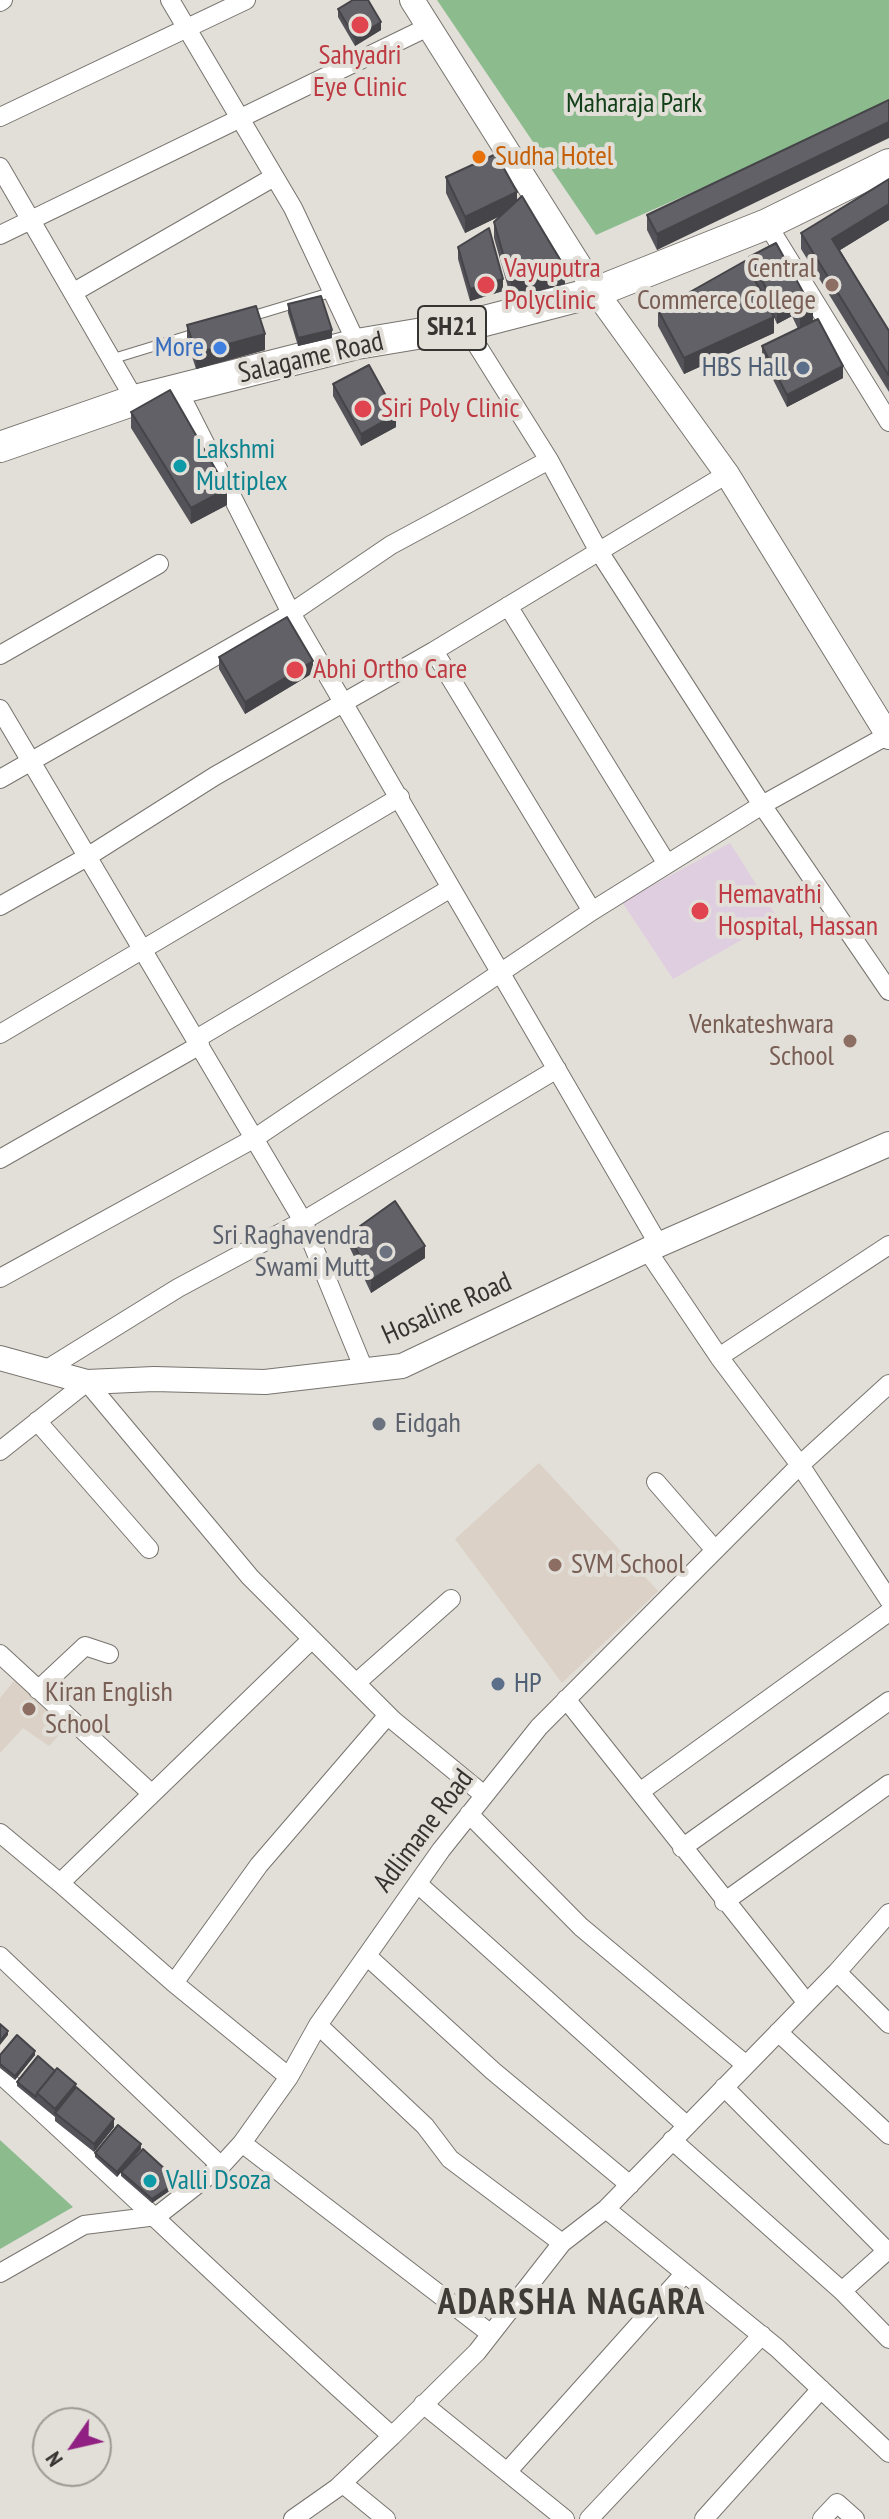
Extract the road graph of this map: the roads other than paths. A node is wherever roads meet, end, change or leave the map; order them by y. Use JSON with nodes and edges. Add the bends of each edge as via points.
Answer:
{"nodes":[{"id":1,"x":170,"y":0,"type":"edge"},
{"id":2,"x":246,"y":0,"type":"edge"},
{"id":3,"x":412,"y":0,"type":"edge"},
{"id":4,"x":428,"y":27,"type":"junction"},
{"id":5,"x":186,"y":29,"type":"junction"},
{"id":6,"x":0,"y":117,"type":"edge"},
{"id":7,"x":239,"y":120,"type":"junction"},
{"id":8,"x":889,"y":164,"type":"edge"},
{"id":9,"x":0,"y":167,"type":"edge"},
{"id":10,"x":274,"y":177,"type":"junction"},
{"id":11,"x":31,"y":219,"type":"junction"},
{"id":12,"x":767,"y":224,"type":"junction"},
{"id":13,"x":0,"y":235,"type":"edge"},
{"id":14,"x":74,"y":292,"type":"junction"},
{"id":15,"x":332,"y":292,"type":"junction"},
{"id":16,"x":596,"y":292,"type":"junction"},
{"id":17,"x":244,"y":319,"type":"edge"},
{"id":18,"x":465,"y":326,"type":"junction"},
{"id":19,"x":215,"y":328,"type":"edge"},
{"id":20,"x":357,"y":344,"type":"junction"},
{"id":21,"x":112,"y":359,"type":"junction"},
{"id":22,"x":178,"y":390,"type":"junction"},
{"id":23,"x":135,"y":400,"type":"junction"},
{"id":24,"x":889,"y":422,"type":"edge"},
{"id":25,"x":0,"y":447,"type":"edge"},
{"id":26,"x":549,"y":460,"type":"junction"},
{"id":27,"x":727,"y":474,"type":"junction"},
{"id":28,"x":598,"y":550,"type":"junction"},
{"id":29,"x":159,"y":564,"type":"dead end"},
{"id":30,"x":508,"y":606,"type":"junction"},
{"id":31,"x":291,"y":613,"type":"junction"},
{"id":32,"x":434,"y":651,"type":"junction"},
{"id":33,"x":0,"y":655,"type":"edge"},
{"id":34,"x":344,"y":705,"type":"junction"},
{"id":35,"x":0,"y":709,"type":"edge"},
{"id":36,"x":889,"y":736,"type":"edge"},
{"id":37,"x":30,"y":759,"type":"junction"},
{"id":38,"x":0,"y":779,"type":"edge"},
{"id":39,"x":400,"y":797,"type":"junction"},
{"id":40,"x":762,"y":805,"type":"junction"},
{"id":41,"x":87,"y":857,"type":"junction"},
{"id":42,"x":667,"y":864,"type":"junction"},
{"id":43,"x":451,"y":888,"type":"junction"},
{"id":44,"x":0,"y":906,"type":"edge"},
{"id":45,"x":592,"y":911,"type":"junction"},
{"id":46,"x":143,"y":950,"type":"junction"},
{"id":47,"x":502,"y":971,"type":"junction"},
{"id":48,"x":889,"y":991,"type":"edge"},
{"id":49,"x":0,"y":1034,"type":"edge"},
{"id":50,"x":198,"y":1042,"type":"junction"},
{"id":51,"x":557,"y":1069,"type":"junction"},
{"id":52,"x":255,"y":1138,"type":"junction"},
{"id":53,"x":889,"y":1144,"type":"edge"},
{"id":54,"x":0,"y":1159,"type":"edge"},
{"id":55,"x":303,"y":1221,"type":"junction"},
{"id":56,"x":889,"y":1245,"type":"edge"},
{"id":57,"x":653,"y":1247,"type":"junction"},
{"id":58,"x":0,"y":1278,"type":"edge"},
{"id":59,"x":719,"y":1357,"type":"junction"},
{"id":60,"x":0,"y":1358,"type":"edge"},
{"id":61,"x":44,"y":1371,"type":"junction"},
{"id":62,"x":365,"y":1372,"type":"junction"},
{"id":63,"x":87,"y":1382,"type":"junction"},
{"id":64,"x":889,"y":1384,"type":"edge"},
{"id":65,"x":37,"y":1421,"type":"junction"},
{"id":66,"x":0,"y":1451,"type":"edge"},
{"id":67,"x":800,"y":1465,"type":"junction"},
{"id":68,"x":656,"y":1482,"type":"dead end"},
{"id":69,"x":149,"y":1549,"type":"dead end"},
{"id":70,"x":715,"y":1550,"type":"junction"},
{"id":71,"x":451,"y":1599,"type":"dead end"},
{"id":72,"x":889,"y":1600,"type":"edge"},
{"id":73,"x":889,"y":1612,"type":"edge"},
{"id":74,"x":312,"y":1639,"type":"junction"},
{"id":75,"x":0,"y":1654,"type":"edge"},
{"id":76,"x":109,"y":1654,"type":"dead end"},
{"id":77,"x":356,"y":1683,"type":"junction"},
{"id":78,"x":38,"y":1690,"type":"junction"},
{"id":79,"x":566,"y":1699,"type":"junction"},
{"id":80,"x":889,"y":1701,"type":"edge"},
{"id":81,"x":388,"y":1715,"type":"junction"},
{"id":82,"x":889,"y":1784,"type":"edge"},
{"id":83,"x":641,"y":1791,"type":"junction"},
{"id":84,"x":151,"y":1793,"type":"junction"},
{"id":85,"x":484,"y":1795,"type":"junction"},
{"id":86,"x":469,"y":1814,"type":"junction"},
{"id":87,"x":0,"y":1833,"type":"edge"},
{"id":88,"x":682,"y":1848,"type":"junction"},
{"id":89,"x":60,"y":1883,"type":"junction"},
{"id":90,"x":418,"y":1884,"type":"junction"},
{"id":91,"x":724,"y":1902,"type":"junction"},
{"id":92,"x":889,"y":1913,"type":"edge"},
{"id":93,"x":0,"y":1956,"type":"edge"},
{"id":94,"x":367,"y":1956,"type":"junction"},
{"id":95,"x":837,"y":1972,"type":"junction"},
{"id":96,"x":174,"y":1983,"type":"junction"},
{"id":97,"x":807,"y":2003,"type":"junction"},
{"id":98,"x":889,"y":2024,"type":"edge"},
{"id":99,"x":318,"y":2025,"type":"junction"},
{"id":100,"x":778,"y":2032,"type":"junction"},
{"id":101,"x":746,"y":2065,"type":"junction"},
{"id":102,"x":0,"y":2074,"type":"edge"},
{"id":103,"x":289,"y":2077,"type":"junction"},
{"id":104,"x":724,"y":2087,"type":"junction"},
{"id":105,"x":686,"y":2125,"type":"junction"},
{"id":106,"x":889,"y":2135,"type":"edge"},
{"id":107,"x":672,"y":2140,"type":"junction"},
{"id":108,"x":242,"y":2143,"type":"junction"},
{"id":109,"x":221,"y":2166,"type":"junction"},
{"id":110,"x":630,"y":2185,"type":"junction"},
{"id":111,"x":606,"y":2209,"type":"junction"},
{"id":112,"x":157,"y":2216,"type":"junction"},
{"id":113,"x":562,"y":2243,"type":"junction"},
{"id":114,"x":888,"y":2250,"type":"edge"},
{"id":115,"x":0,"y":2273,"type":"edge"},
{"id":116,"x":685,"y":2273,"type":"junction"},
{"id":117,"x":842,"y":2291,"type":"junction"},
{"id":118,"x":491,"y":2334,"type":"junction"},
{"id":119,"x":762,"y":2335,"type":"junction"},
{"id":120,"x":889,"y":2339,"type":"edge"},
{"id":121,"x":821,"y":2389,"type":"junction"},
{"id":122,"x":423,"y":2404,"type":"junction"},
{"id":123,"x":392,"y":2436,"type":"junction"},
{"id":124,"x":889,"y":2453,"type":"edge"},
{"id":125,"x":507,"y":2472,"type":"junction"},
{"id":126,"x":342,"y":2483,"type":"junction"},
{"id":127,"x":293,"y":2519,"type":"edge"},
{"id":128,"x":386,"y":2519,"type":"edge"},
{"id":129,"x":565,"y":2519,"type":"edge"},
{"id":130,"x":589,"y":2519,"type":"edge"},
{"id":131,"x":704,"y":2519,"type":"edge"},
{"id":132,"x":822,"y":2519,"type":"edge"},
{"id":133,"x":855,"y":2519,"type":"edge"}],
"edges":[{"from":1,"to":5,"type":"street"},
{"from":2,"to":5,"type":"street"},
{"from":3,"to":4,"type":"street"},
{"from":4,"to":7,"type":"street"},
{"from":4,"to":16,"type":"street"},
{"from":5,"to":6,"type":"street"},
{"from":5,"to":7,"type":"street"},
{"from":7,"to":10,"type":"street"},
{"from":7,"to":11,"type":"street"},
{"from":8,"to":12,"type":"main road","name":"Salagame Road","number":"SH21"},
{"from":9,"to":11,"type":"street"},
{"from":10,"to":14,"type":"street"},
{"from":10,"to":15,"type":"street"},
{"from":11,"to":13,"type":"street"},
{"from":11,"to":14,"type":"street"},
{"from":12,"to":16,"type":"main road","name":"Salagame Road","number":"SH21"},
{"from":12,"to":24,"type":"street"},
{"from":14,"to":21,"type":"street"},
{"from":15,"to":17,"type":"lane"},
{"from":15,"to":20,"type":"street"},
{"from":16,"to":18,"type":"main road","name":"Salagame Road","number":"SH21"},
{"from":16,"to":27,"type":"street"},
{"from":18,"to":20,"type":"main road","name":"Salagame Road","number":"SH21"},
{"from":18,"to":26,"type":"street"},
{"from":19,"to":21,"type":"lane"},
{"from":20,"to":22,"type":"main road","name":"Salagame Road","number":"SH21"},
{"from":21,"to":23,"type":"street"},
{"from":22,"to":23,"type":"main road","name":"Salagame Road","number":"SH21"},
{"from":22,"to":31,"type":"street"},
{"from":23,"to":25,"type":"main road","name":"Salagame Road","number":"SH21"},
{"from":26,"to":28,"type":"street"},
{"from":26,"to":31,"type":"street","via":[[391,545]]},
{"from":27,"to":28,"type":"street"},
{"from":27,"to":36,"type":"street"},
{"from":28,"to":30,"type":"street"},
{"from":28,"to":40,"type":"street"},
{"from":29,"to":33,"type":"street"},
{"from":30,"to":32,"type":"street"},
{"from":30,"to":42,"type":"street"},
{"from":31,"to":34,"type":"street"},
{"from":31,"to":37,"type":"street"},
{"from":32,"to":34,"type":"street"},
{"from":32,"to":45,"type":"street"},
{"from":34,"to":39,"type":"street"},
{"from":34,"to":41,"type":"street","via":[[215,776]]},
{"from":35,"to":37,"type":"street"},
{"from":36,"to":40,"type":"street"},
{"from":37,"to":38,"type":"street"},
{"from":37,"to":41,"type":"street"},
{"from":39,"to":43,"type":"street"},
{"from":39,"to":46,"type":"street"},
{"from":40,"to":42,"type":"street"},
{"from":40,"to":48,"type":"street"},
{"from":41,"to":44,"type":"street"},
{"from":41,"to":46,"type":"street"},
{"from":42,"to":45,"type":"street"},
{"from":43,"to":47,"type":"street"},
{"from":43,"to":50,"type":"street"},
{"from":45,"to":47,"type":"street"},
{"from":46,"to":49,"type":"street"},
{"from":46,"to":50,"type":"street"},
{"from":47,"to":51,"type":"street"},
{"from":47,"to":52,"type":"street"},
{"from":50,"to":52,"type":"street"},
{"from":50,"to":54,"type":"street"},
{"from":51,"to":55,"type":"street"},
{"from":51,"to":57,"type":"street"},
{"from":52,"to":55,"type":"street"},
{"from":52,"to":58,"type":"street"},
{"from":53,"to":57,"type":"street","name":"Hosaline Road"},
{"from":55,"to":61,"type":"street","via":[[178,1288]]},
{"from":55,"to":62,"type":"street"},
{"from":56,"to":59,"type":"street"},
{"from":57,"to":59,"type":"street"},
{"from":57,"to":62,"type":"street","name":"Hosaline Road","via":[[402,1366]]},
{"from":59,"to":67,"type":"street"},
{"from":60,"to":61,"type":"street","name":"Hosaline Road"},
{"from":61,"to":63,"type":"street","name":"Hosaline Road"},
{"from":62,"to":63,"type":"street","name":"Hosaline Road","via":[[265,1382]]},
{"from":63,"to":65,"type":"street"},
{"from":63,"to":74,"type":"street","via":[[250,1577]]},
{"from":64,"to":67,"type":"street","name":"Adlimane Road"},
{"from":65,"to":66,"type":"street"},
{"from":65,"to":69,"type":"street"},
{"from":67,"to":70,"type":"street","name":"Adlimane Road"},
{"from":67,"to":72,"type":"street"},
{"from":68,"to":70,"type":"street"},
{"from":70,"to":79,"type":"street","name":"Adlimane Road"},
{"from":71,"to":77,"type":"street"},
{"from":73,"to":83,"type":"street"},
{"from":74,"to":77,"type":"street"},
{"from":74,"to":84,"type":"street"},
{"from":75,"to":78,"type":"street"},
{"from":76,"to":78,"type":"street","via":[[85,1646]]},
{"from":77,"to":81,"type":"street"},
{"from":78,"to":84,"type":"street"},
{"from":79,"to":83,"type":"street"},
{"from":79,"to":85,"type":"street","name":"Adlimane Road"},
{"from":80,"to":88,"type":"street"},
{"from":81,"to":85,"type":"street"},
{"from":81,"to":96,"type":"street","via":[[259,1865]]},
{"from":82,"to":91,"type":"street"},
{"from":83,"to":88,"type":"street"},
{"from":84,"to":89,"type":"street"},
{"from":85,"to":86,"type":"street","name":"Adlimane Road"},
{"from":86,"to":90,"type":"street","name":"Adlimane Road"},
{"from":86,"to":101,"type":"street","via":[[581,1927]]},
{"from":87,"to":89,"type":"street"},
{"from":88,"to":91,"type":"street"},
{"from":89,"to":96,"type":"street"},
{"from":90,"to":94,"type":"street","name":"Adlimane Road"},
{"from":90,"to":105,"type":"street"},
{"from":91,"to":97,"type":"street"},
{"from":92,"to":95,"type":"street"},
{"from":93,"to":109,"type":"street"},
{"from":94,"to":99,"type":"street","name":"Adlimane Road"},
{"from":94,"to":110,"type":"street"},
{"from":95,"to":97,"type":"street"},
{"from":95,"to":98,"type":"street"},
{"from":96,"to":103,"type":"street"},
{"from":97,"to":100,"type":"street"},
{"from":99,"to":103,"type":"street","name":"Adlimane Road"},
{"from":99,"to":113,"type":"street","via":[[425,2126],[450,2159]]},
{"from":100,"to":101,"type":"street"},
{"from":100,"to":106,"type":"street"},
{"from":101,"to":104,"type":"street"},
{"from":102,"to":112,"type":"street"},
{"from":103,"to":108,"type":"street","name":"Adlimane Road"},
{"from":104,"to":105,"type":"street"},
{"from":104,"to":114,"type":"street"},
{"from":105,"to":107,"type":"street"},
{"from":107,"to":110,"type":"street"},
{"from":107,"to":117,"type":"street"},
{"from":108,"to":109,"type":"street","name":"Adlimane Road"},
{"from":108,"to":118,"type":"street"},
{"from":109,"to":112,"type":"street","name":"Adlimane Road"},
{"from":110,"to":111,"type":"street"},
{"from":111,"to":113,"type":"street"},
{"from":111,"to":116,"type":"street"},
{"from":112,"to":115,"type":"street","via":[[84,2225]]},
{"from":112,"to":123,"type":"street","via":[[248,2308]]},
{"from":113,"to":118,"type":"street"},
{"from":114,"to":117,"type":"street"},
{"from":116,"to":119,"type":"street"},
{"from":116,"to":125,"type":"street"},
{"from":117,"to":120,"type":"street"},
{"from":118,"to":122,"type":"street"},
{"from":119,"to":121,"type":"street"},
{"from":119,"to":130,"type":"street"},
{"from":121,"to":124,"type":"street"},
{"from":121,"to":131,"type":"street"},
{"from":122,"to":123,"type":"street"},
{"from":122,"to":125,"type":"street"},
{"from":123,"to":126,"type":"street"},
{"from":125,"to":129,"type":"street"},
{"from":126,"to":127,"type":"street"},
{"from":126,"to":128,"type":"street"},
{"from":132,"to":133,"type":"street","via":[[837,2503]]}]}
